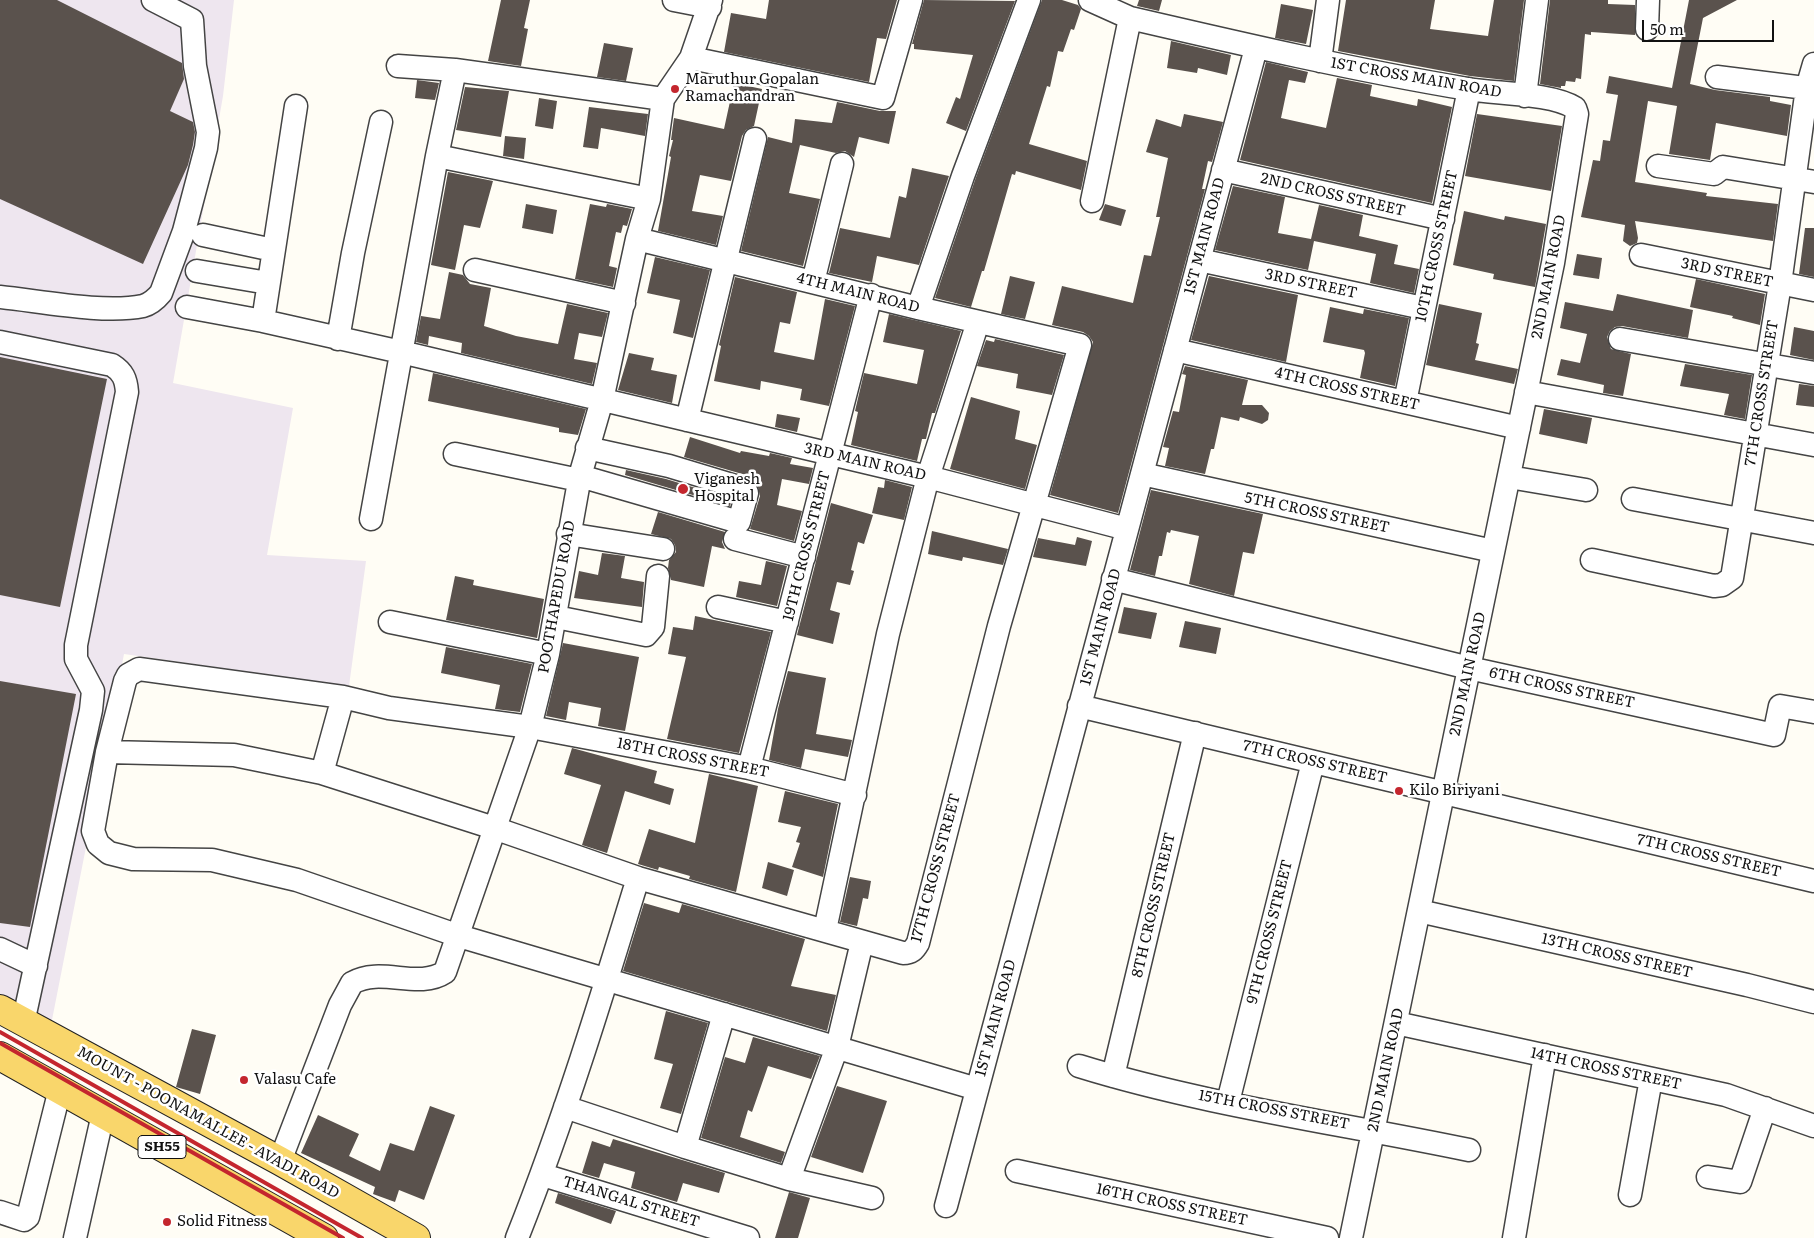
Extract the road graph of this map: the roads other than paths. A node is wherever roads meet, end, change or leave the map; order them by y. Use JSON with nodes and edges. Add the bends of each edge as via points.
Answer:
{"nodes":[{"id":1,"x":153,"y":0,"type":"edge"},
{"id":2,"x":674,"y":0,"type":"edge"},
{"id":3,"x":911,"y":0,"type":"edge"},
{"id":4,"x":1029,"y":0,"type":"edge"},
{"id":5,"x":1090,"y":0,"type":"edge"},
{"id":6,"x":1328,"y":0,"type":"edge"},
{"id":7,"x":1537,"y":0,"type":"edge"},
{"id":8,"x":1648,"y":0,"type":"edge"},
{"id":9,"x":711,"y":3,"type":"edge"},
{"id":10,"x":1130,"y":18,"type":"junction"},
{"id":11,"x":1647,"y":29,"type":"dead end"},
{"id":12,"x":1256,"y":48,"type":"junction"},
{"id":13,"x":691,"y":58,"type":"junction"},
{"id":14,"x":1320,"y":61,"type":"junction"},
{"id":15,"x":1814,"y":64,"type":"edge"},
{"id":16,"x":398,"y":66,"type":"dead end"},
{"id":17,"x":455,"y":70,"type":"junction"},
{"id":18,"x":1717,"y":77,"type":"dead end"},
{"id":19,"x":1469,"y":89,"type":"junction"},
{"id":20,"x":1811,"y":89,"type":"edge"},
{"id":21,"x":1525,"y":96,"type":"junction"},
{"id":22,"x":663,"y":100,"type":"junction"},
{"id":23,"x":296,"y":106,"type":"dead end"},
{"id":24,"x":1575,"y":108,"type":"joint"},
{"id":25,"x":381,"y":122,"type":"dead end"},
{"id":26,"x":755,"y":139,"type":"dead end"},
{"id":27,"x":436,"y":156,"type":"junction"},
{"id":28,"x":842,"y":164,"type":"dead end"},
{"id":29,"x":1658,"y":166,"type":"dead end"},
{"id":30,"x":1223,"y":170,"type":"junction"},
{"id":31,"x":1804,"y":180,"type":"edge"},
{"id":32,"x":650,"y":198,"type":"junction"},
{"id":33,"x":1092,"y":201,"type":"dead end"},
{"id":34,"x":1443,"y":219,"type":"junction"},
{"id":35,"x":203,"y":235,"type":"dead end"},
{"id":36,"x":637,"y":239,"type":"junction"},
{"id":37,"x":273,"y":250,"type":"junction"},
{"id":38,"x":1641,"y":255,"type":"dead end"},
{"id":39,"x":1199,"y":260,"type":"junction"},
{"id":40,"x":725,"y":261,"type":"junction"},
{"id":41,"x":475,"y":270,"type":"dead end"},
{"id":42,"x":197,"y":271,"type":"dead end"},
{"id":43,"x":813,"y":282,"type":"junction"},
{"id":44,"x":268,"y":283,"type":"junction"},
{"id":45,"x":1780,"y":284,"type":"junction"},
{"id":46,"x":1814,"y":290,"type":"edge"},
{"id":47,"x":871,"y":295,"type":"junction"},
{"id":48,"x":0,"y":297,"type":"edge"},
{"id":49,"x":624,"y":304,"type":"junction"},
{"id":50,"x":187,"y":307,"type":"dead end"},
{"id":51,"x":918,"y":308,"type":"junction"},
{"id":52,"x":1423,"y":308,"type":"junction"},
{"id":53,"x":263,"y":321,"type":"junction"},
{"id":54,"x":978,"y":322,"type":"junction"},
{"id":55,"x":338,"y":339,"type":"junction"},
{"id":56,"x":1620,"y":339,"type":"dead end"},
{"id":57,"x":0,"y":342,"type":"edge"},
{"id":58,"x":1175,"y":350,"type":"junction"},
{"id":59,"x":401,"y":352,"type":"junction"},
{"id":60,"x":1767,"y":365,"type":"junction"},
{"id":61,"x":1814,"y":373,"type":"edge"},
{"id":62,"x":1526,"y":392,"type":"junction"},
{"id":63,"x":602,"y":400,"type":"junction"},
{"id":64,"x":1405,"y":402,"type":"junction"},
{"id":65,"x":687,"y":420,"type":"junction"},
{"id":66,"x":1519,"y":428,"type":"junction"},
{"id":67,"x":1756,"y":435,"type":"junction"},
{"id":68,"x":1814,"y":445,"type":"edge"},
{"id":69,"x":586,"y":448,"type":"junction"},
{"id":70,"x":455,"y":454,"type":"dead end"},
{"id":71,"x":830,"y":454,"type":"junction"},
{"id":72,"x":1142,"y":474,"type":"junction"},
{"id":73,"x":928,"y":477,"type":"junction"},
{"id":74,"x":1508,"y":477,"type":"junction"},
{"id":75,"x":579,"y":478,"type":"junction"},
{"id":76,"x":1586,"y":490,"type":"dead end"},
{"id":77,"x":1633,"y":499,"type":"dead end"},
{"id":78,"x":1033,"y":505,"type":"junction"},
{"id":79,"x":371,"y":519,"type":"dead end"},
{"id":80,"x":1742,"y":521,"type":"junction"},
{"id":81,"x":1127,"y":529,"type":"junction"},
{"id":82,"x":1814,"y":533,"type":"edge"},
{"id":83,"x":568,"y":534,"type":"junction"},
{"id":84,"x":735,"y":539,"type":"dead end"},
{"id":85,"x":663,"y":549,"type":"dead end"},
{"id":86,"x":1493,"y":551,"type":"junction"},
{"id":87,"x":804,"y":557,"type":"junction"},
{"id":88,"x":1592,"y":560,"type":"dead end"},
{"id":89,"x":658,"y":576,"type":"dead end"},
{"id":90,"x":1113,"y":579,"type":"junction"},
{"id":91,"x":718,"y":608,"type":"dead end"},
{"id":92,"x":556,"y":617,"type":"junction"},
{"id":93,"x":390,"y":622,"type":"dead end"},
{"id":94,"x":787,"y":622,"type":"junction"},
{"id":95,"x":548,"y":654,"type":"junction"},
{"id":96,"x":1469,"y":668,"type":"junction"},
{"id":97,"x":343,"y":698,"type":"junction"},
{"id":98,"x":1080,"y":706,"type":"junction"},
{"id":99,"x":1814,"y":712,"type":"edge"},
{"id":100,"x":530,"y":727,"type":"junction"},
{"id":101,"x":1195,"y":734,"type":"junction"},
{"id":102,"x":107,"y":752,"type":"junction"},
{"id":103,"x":1312,"y":762,"type":"junction"},
{"id":104,"x":750,"y":768,"type":"junction"},
{"id":105,"x":322,"y":773,"type":"junction"},
{"id":106,"x":1443,"y":793,"type":"junction"},
{"id":107,"x":855,"y":795,"type":"junction"},
{"id":108,"x":494,"y":828,"type":"junction"},
{"id":109,"x":638,"y":878,"type":"junction"},
{"id":110,"x":1814,"y":881,"type":"edge"},
{"id":111,"x":1419,"y":911,"type":"junction"},
{"id":112,"x":824,"y":930,"type":"junction"},
{"id":113,"x":460,"y":936,"type":"junction"},
{"id":114,"x":862,"y":942,"type":"junction"},
{"id":115,"x":0,"y":949,"type":"edge"},
{"id":116,"x":36,"y":966,"type":"junction"},
{"id":117,"x":607,"y":980,"type":"junction"},
{"id":118,"x":1814,"y":1002,"type":"edge"},
{"id":119,"x":0,"y":1009,"type":"edge"},
{"id":120,"x":724,"y":1014,"type":"junction"},
{"id":121,"x":23,"y":1022,"type":"junction"},
{"id":122,"x":1396,"y":1023,"type":"junction"},
{"id":123,"x":837,"y":1048,"type":"junction"},
{"id":124,"x":1545,"y":1055,"type":"junction"},
{"id":125,"x":0,"y":1056,"type":"edge"},
{"id":126,"x":1080,"y":1066,"type":"dead end"},
{"id":127,"x":1113,"y":1076,"type":"junction"},
{"id":128,"x":1651,"y":1079,"type":"junction"},
{"id":129,"x":60,"y":1089,"type":"junction"},
{"id":130,"x":977,"y":1089,"type":"junction"},
{"id":131,"x":1228,"y":1102,"type":"junction"},
{"id":132,"x":565,"y":1107,"type":"junction"},
{"id":133,"x":1765,"y":1108,"type":"junction"},
{"id":134,"x":103,"y":1114,"type":"junction"},
{"id":135,"x":214,"y":1126,"type":"junction"},
{"id":136,"x":1814,"y":1126,"type":"edge"},
{"id":137,"x":1374,"y":1130,"type":"junction"},
{"id":138,"x":684,"y":1146,"type":"junction"},
{"id":139,"x":1469,"y":1150,"type":"dead end"},
{"id":140,"x":280,"y":1161,"type":"junction"},
{"id":141,"x":192,"y":1163,"type":"junction"},
{"id":142,"x":1017,"y":1170,"type":"dead end"},
{"id":143,"x":542,"y":1175,"type":"junction"},
{"id":144,"x":1708,"y":1177,"type":"dead end"},
{"id":145,"x":789,"y":1179,"type":"junction"},
{"id":146,"x":1630,"y":1195,"type":"dead end"},
{"id":147,"x":872,"y":1198,"type":"dead end"},
{"id":148,"x":946,"y":1206,"type":"dead end"},
{"id":149,"x":0,"y":1212,"type":"edge"},
{"id":150,"x":75,"y":1238,"type":"edge"},
{"id":151,"x":324,"y":1238,"type":"edge"},
{"id":152,"x":416,"y":1238,"type":"edge"},
{"id":153,"x":517,"y":1238,"type":"edge"},
{"id":154,"x":748,"y":1238,"type":"edge"},
{"id":155,"x":1327,"y":1238,"type":"edge"},
{"id":156,"x":1351,"y":1238,"type":"edge"},
{"id":157,"x":1514,"y":1238,"type":"edge"}],
"edges":[{"from":1,"to":48,"type":"street","via":[[192,20],[195,66],[208,132],[184,231],[162,293],[143,306],[95,307]]},
{"from":2,"to":9,"type":"street"},
{"from":3,"to":13,"type":"street","via":[[883,98]]},
{"from":4,"to":51,"type":"street"},
{"from":5,"to":10,"type":"street","name":"1ST CROSS MAIN ROAD"},
{"from":6,"to":14,"type":"street"},
{"from":7,"to":21,"type":"street"},
{"from":8,"to":11,"type":"street"},
{"from":9,"to":13,"type":"street","name":"POOTHAPEDU ROAD"},
{"from":10,"to":12,"type":"street","name":"1ST CROSS MAIN ROAD"},
{"from":10,"to":33,"type":"street"},
{"from":12,"to":14,"type":"street","name":"1ST CROSS MAIN ROAD"},
{"from":12,"to":30,"type":"street","name":"1ST MAIN ROAD"},
{"from":13,"to":22,"type":"street","name":"POOTHAPEDU ROAD"},
{"from":14,"to":19,"type":"street","name":"1ST CROSS MAIN ROAD"},
{"from":15,"to":20,"type":"street","name":"7TH CROSS STREET"},
{"from":16,"to":17,"type":"street"},
{"from":17,"to":22,"type":"street"},
{"from":17,"to":27,"type":"street"},
{"from":18,"to":20,"type":"street"},
{"from":19,"to":21,"type":"street","name":"1ST CROSS MAIN ROAD"},
{"from":19,"to":34,"type":"street","name":"10TH CROSS STREET"},
{"from":20,"to":31,"type":"street","name":"7TH CROSS STREET"},
{"from":21,"to":24,"type":"street","name":"1ST CROSS MAIN ROAD","via":[[1558,100]]},
{"from":22,"to":32,"type":"street","name":"POOTHAPEDU ROAD"},
{"from":23,"to":37,"type":"street"},
{"from":24,"to":62,"type":"street","name":"2ND MAIN ROAD","via":[[1577,114],[1552,263]]},
{"from":25,"to":55,"type":"street"},
{"from":26,"to":40,"type":"street"},
{"from":27,"to":32,"type":"street"},
{"from":27,"to":59,"type":"street"},
{"from":28,"to":43,"type":"street"},
{"from":29,"to":31,"type":"street","via":[[1714,174],[1723,167]]},
{"from":30,"to":34,"type":"street","name":"2ND CROSS STREET"},
{"from":30,"to":39,"type":"street","name":"1ST MAIN ROAD"},
{"from":31,"to":45,"type":"street","name":"7TH CROSS STREET"},
{"from":32,"to":36,"type":"street","name":"POOTHAPEDU ROAD"},
{"from":34,"to":52,"type":"street","name":"10TH CROSS STREET"},
{"from":35,"to":37,"type":"street"},
{"from":36,"to":40,"type":"street","name":"4TH MAIN ROAD"},
{"from":36,"to":49,"type":"street","name":"POOTHAPEDU ROAD"},
{"from":37,"to":44,"type":"street"},
{"from":38,"to":45,"type":"street","name":"3RD STREET"},
{"from":39,"to":52,"type":"street","name":"3RD STREET"},
{"from":39,"to":58,"type":"street","name":"1ST MAIN ROAD"},
{"from":40,"to":43,"type":"street","name":"4TH MAIN ROAD"},
{"from":40,"to":65,"type":"street"},
{"from":41,"to":49,"type":"street"},
{"from":42,"to":44,"type":"street"},
{"from":43,"to":47,"type":"street","name":"4TH MAIN ROAD"},
{"from":44,"to":53,"type":"street"},
{"from":45,"to":46,"type":"street","name":"3RD STREET"},
{"from":45,"to":60,"type":"street","name":"7TH CROSS STREET"},
{"from":47,"to":51,"type":"street","name":"4TH MAIN ROAD"},
{"from":47,"to":71,"type":"street","name":"19TH CROSS STREET"},
{"from":49,"to":63,"type":"street","name":"POOTHAPEDU ROAD"},
{"from":50,"to":53,"type":"street","name":"3RD MAIN ROAD"},
{"from":51,"to":54,"type":"street","name":"4TH MAIN ROAD"},
{"from":52,"to":64,"type":"street","name":"10TH CROSS STREET"},
{"from":53,"to":55,"type":"street","name":"3RD MAIN ROAD"},
{"from":54,"to":73,"type":"street"},
{"from":54,"to":78,"type":"street","name":"4TH MAIN ROAD","via":[[1080,344]]},
{"from":55,"to":59,"type":"street","name":"3RD MAIN ROAD"},
{"from":56,"to":60,"type":"street"},
{"from":57,"to":116,"type":"street","via":[[112,365],[123,375],[127,392],[76,645],[76,659],[93,691],[91,710]]},
{"from":58,"to":64,"type":"street","name":"4TH CROSS STREET"},
{"from":58,"to":72,"type":"street","name":"1ST MAIN ROAD"},
{"from":59,"to":63,"type":"street","name":"3RD MAIN ROAD"},
{"from":59,"to":79,"type":"street"},
{"from":60,"to":61,"type":"street"},
{"from":60,"to":67,"type":"street","name":"7TH CROSS STREET"},
{"from":62,"to":66,"type":"street","name":"2ND MAIN ROAD"},
{"from":62,"to":67,"type":"street"},
{"from":63,"to":65,"type":"street","name":"3RD MAIN ROAD"},
{"from":63,"to":69,"type":"street","name":"POOTHAPEDU ROAD"},
{"from":64,"to":66,"type":"street","name":"4TH CROSS STREET"},
{"from":65,"to":71,"type":"street","name":"3RD MAIN ROAD"},
{"from":66,"to":74,"type":"street","name":"2ND MAIN ROAD"},
{"from":67,"to":68,"type":"street"},
{"from":67,"to":80,"type":"street","name":"7TH CROSS STREET"},
{"from":69,"to":75,"type":"street","name":"POOTHAPEDU ROAD"},
{"from":69,"to":75,"type":"street","via":[[669,466],[746,489],[747,493],[739,522]]},
{"from":70,"to":75,"type":"street"},
{"from":71,"to":73,"type":"street","name":"3RD MAIN ROAD"},
{"from":71,"to":87,"type":"street","name":"19TH CROSS STREET"},
{"from":72,"to":81,"type":"street","name":"1ST MAIN ROAD"},
{"from":72,"to":86,"type":"street","name":"5TH CROSS STREET"},
{"from":73,"to":78,"type":"street","name":"3RD MAIN ROAD"},
{"from":73,"to":107,"type":"street","via":[[888,634]]},
{"from":74,"to":76,"type":"street"},
{"from":74,"to":86,"type":"street","name":"2ND MAIN ROAD"},
{"from":75,"to":83,"type":"street","name":"POOTHAPEDU ROAD"},
{"from":77,"to":80,"type":"street"},
{"from":78,"to":81,"type":"street","name":"3RD MAIN ROAD"},
{"from":78,"to":114,"type":"street","name":"17TH CROSS STREET","via":[[966,749],[918,943],[910,953],[903,953]]},
{"from":80,"to":82,"type":"street"},
{"from":80,"to":88,"type":"street","name":"7TH CROSS STREET","via":[[1732,578],[1722,585],[1678,580]]},
{"from":81,"to":90,"type":"street","name":"1ST MAIN ROAD"},
{"from":83,"to":85,"type":"street"},
{"from":83,"to":92,"type":"street","name":"POOTHAPEDU ROAD"},
{"from":84,"to":87,"type":"street"},
{"from":86,"to":96,"type":"street","name":"2ND MAIN ROAD"},
{"from":87,"to":94,"type":"street","name":"19TH CROSS STREET"},
{"from":89,"to":92,"type":"street","via":[[653,626],[646,635]]},
{"from":90,"to":96,"type":"street","name":"6TH CROSS STREET"},
{"from":90,"to":98,"type":"street","name":"1ST MAIN ROAD"},
{"from":91,"to":94,"type":"street"},
{"from":92,"to":95,"type":"street","name":"POOTHAPEDU ROAD"},
{"from":93,"to":95,"type":"street"},
{"from":94,"to":104,"type":"street","name":"19TH CROSS STREET"},
{"from":95,"to":100,"type":"street","name":"POOTHAPEDU ROAD"},
{"from":96,"to":99,"type":"street","name":"6TH CROSS STREET","via":[[1774,735],[1780,706]]},
{"from":96,"to":106,"type":"street","name":"2ND MAIN ROAD"},
{"from":97,"to":100,"type":"street","name":"18TH CROSS STREET","via":[[389,708]]},
{"from":97,"to":102,"type":"street","name":"18TH CROSS STREET","via":[[139,669],[128,675],[125,681]]},
{"from":97,"to":105,"type":"street"},
{"from":98,"to":101,"type":"street","name":"7TH CROSS STREET"},
{"from":98,"to":130,"type":"street","name":"1ST MAIN ROAD"},
{"from":100,"to":104,"type":"street","name":"18TH CROSS STREET"},
{"from":100,"to":108,"type":"street","name":"POOTHAPEDU ROAD"},
{"from":101,"to":103,"type":"street","name":"7TH CROSS STREET"},
{"from":101,"to":127,"type":"street","name":"8TH CROSS STREET"},
{"from":102,"to":105,"type":"street","name":"17TH CROSS STREET","via":[[234,755]]},
{"from":102,"to":113,"type":"street","name":"18TH CROSS STREET","via":[[93,830],[98,844],[109,853],[133,859],[212,860],[296,880]]},
{"from":103,"to":106,"type":"street","name":"7TH CROSS STREET"},
{"from":103,"to":131,"type":"street","name":"9TH CROSS STREET"},
{"from":104,"to":107,"type":"street","name":"18TH CROSS STREET"},
{"from":105,"to":108,"type":"street","name":"17TH CROSS STREET"},
{"from":106,"to":110,"type":"street","name":"7TH CROSS STREET"},
{"from":106,"to":111,"type":"street","name":"2ND MAIN ROAD"},
{"from":107,"to":112,"type":"street"},
{"from":108,"to":109,"type":"street","name":"17TH CROSS STREET"},
{"from":108,"to":113,"type":"street","name":"POOTHAPEDU ROAD"},
{"from":109,"to":112,"type":"street","name":"17TH CROSS STREET"},
{"from":109,"to":117,"type":"street"},
{"from":111,"to":118,"type":"street","name":"13TH CROSS STREET"},
{"from":111,"to":122,"type":"street","name":"2ND MAIN ROAD"},
{"from":112,"to":114,"type":"street","name":"17TH CROSS STREET"},
{"from":113,"to":117,"type":"street","name":"18TH CROSS STREET"},
{"from":113,"to":140,"type":"street","name":"POOTHAPEDU ROAD","via":[[445,972],[440,975],[429,979],[373,976],[352,983],[340,1005]]},
{"from":114,"to":123,"type":"street"},
{"from":115,"to":116,"type":"street"},
{"from":116,"to":121,"type":"street"},
{"from":117,"to":120,"type":"street","name":"18TH CROSS STREET"},
{"from":117,"to":132,"type":"street"},
{"from":119,"to":121,"type":"main road","name":"MOUNT - POONAMALLEE - AVADI ROAD","number":"SH55"},
{"from":120,"to":123,"type":"street","name":"18TH CROSS STREET"},
{"from":120,"to":138,"type":"street"},
{"from":121,"to":135,"type":"main road","name":"MOUNT - POONAMALLEE - AVADI ROAD","number":"SH55"},
{"from":122,"to":124,"type":"street","name":"14TH CROSS STREET"},
{"from":122,"to":137,"type":"street","name":"2ND MAIN ROAD"},
{"from":123,"to":130,"type":"street","name":"18TH CROSS STREET"},
{"from":123,"to":145,"type":"street"},
{"from":124,"to":128,"type":"street","name":"14TH CROSS STREET"},
{"from":124,"to":157,"type":"street"},
{"from":125,"to":129,"type":"main road","number":"SH55"},
{"from":126,"to":127,"type":"street","name":"15TH CROSS STREET"},
{"from":127,"to":131,"type":"street","name":"15TH CROSS STREET"},
{"from":128,"to":133,"type":"street","name":"14TH CROSS STREET","via":[[1726,1095]]},
{"from":128,"to":146,"type":"street"},
{"from":129,"to":134,"type":"main road","number":"SH55"},
{"from":129,"to":149,"type":"street","via":[[28,1217],[24,1220]]},
{"from":130,"to":148,"type":"street","name":"1ST MAIN ROAD"},
{"from":131,"to":137,"type":"street","name":"15TH CROSS STREET"},
{"from":132,"to":138,"type":"street"},
{"from":132,"to":143,"type":"street"},
{"from":133,"to":136,"type":"street","name":"14TH CROSS STREET"},
{"from":133,"to":144,"type":"street","via":[[1740,1182]]},
{"from":134,"to":141,"type":"main road","number":"SH55"},
{"from":134,"to":150,"type":"street"},
{"from":135,"to":140,"type":"main road","name":"MOUNT - POONAMALLEE - AVADI ROAD","number":"SH55"},
{"from":135,"to":141,"type":"main road"},
{"from":137,"to":139,"type":"street","name":"15TH CROSS STREET"},
{"from":137,"to":156,"type":"street","name":"2ND MAIN ROAD"},
{"from":138,"to":145,"type":"street"},
{"from":140,"to":152,"type":"main road","name":"MOUNT - POONAMALLEE - AVADI ROAD","number":"SH55"},
{"from":141,"to":151,"type":"main road","number":"SH55"},
{"from":142,"to":155,"type":"street","name":"16TH CROSS STREET"},
{"from":143,"to":153,"type":"street"},
{"from":143,"to":154,"type":"street","name":"THANGAL STREET"},
{"from":145,"to":147,"type":"street"}]}
